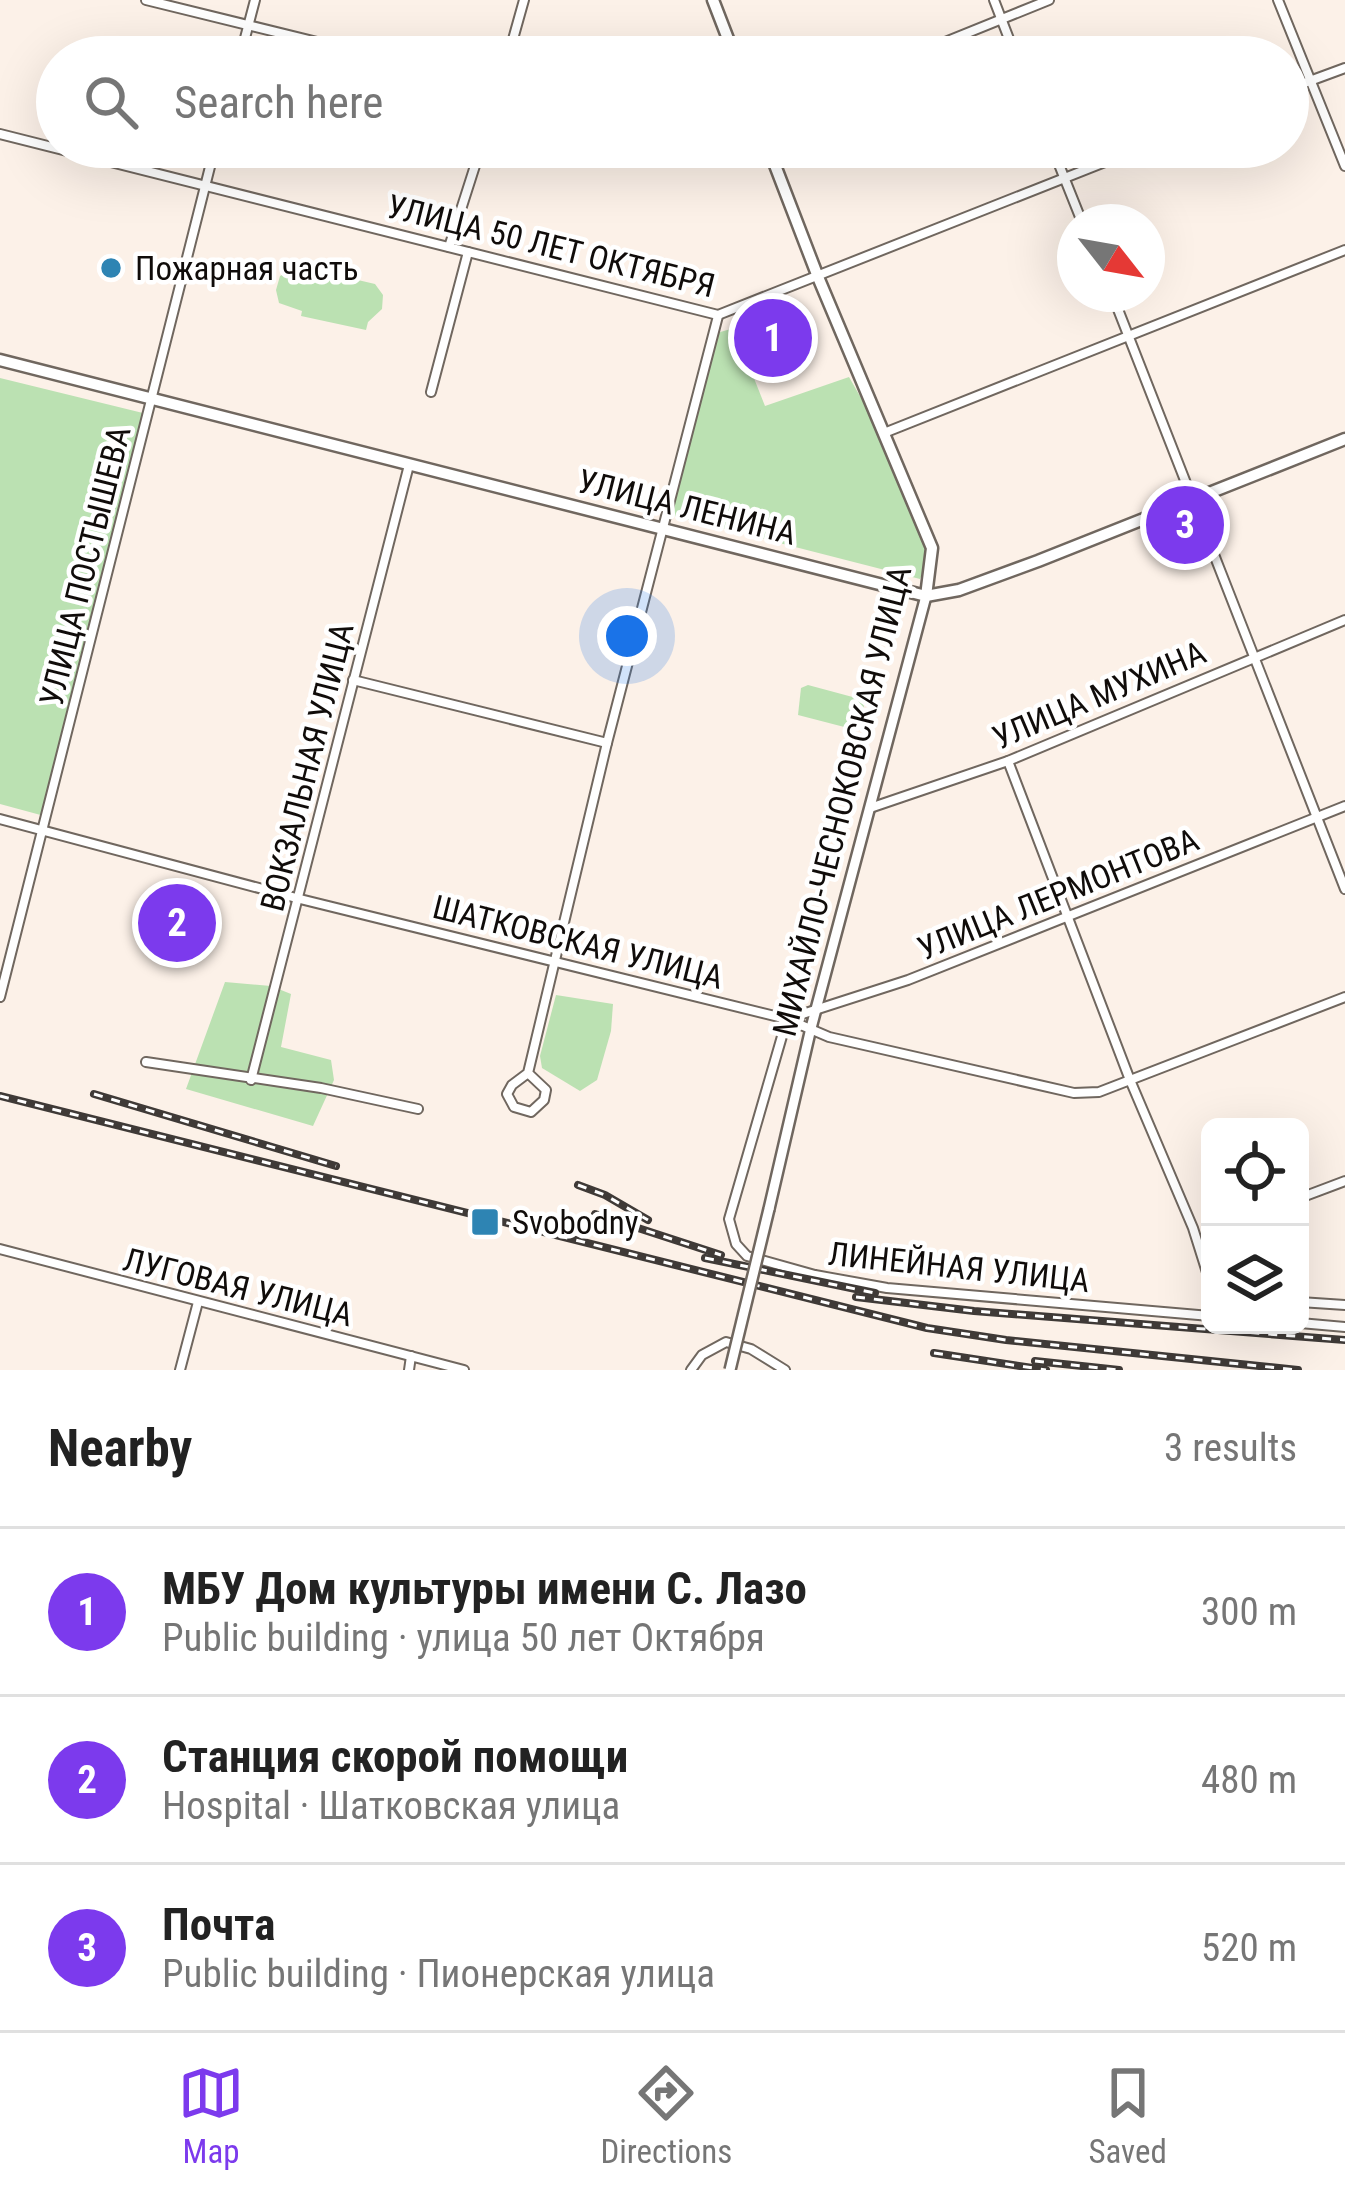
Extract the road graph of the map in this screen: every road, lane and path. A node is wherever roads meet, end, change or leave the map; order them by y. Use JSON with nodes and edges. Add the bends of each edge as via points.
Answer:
{"nodes":[{"id":1,"x":146,"y":0,"type":"edge"},
{"id":2,"x":255,"y":0,"type":"edge"},
{"id":3,"x":522,"y":0,"type":"edge"},
{"id":4,"x":713,"y":0,"type":"edge"},
{"id":5,"x":994,"y":0,"type":"edge"},
{"id":6,"x":1049,"y":0,"type":"edge"},
{"id":7,"x":1278,"y":0,"type":"edge"},
{"id":8,"x":1001,"y":18,"type":"junction"},
{"id":9,"x":249,"y":26,"type":"junction"},
{"id":10,"x":246,"y":36,"type":"edge"},
{"id":11,"x":291,"y":36,"type":"edge"},
{"id":12,"x":513,"y":36,"type":"edge"},
{"id":13,"x":727,"y":36,"type":"edge"},
{"id":14,"x":958,"y":36,"type":"edge"},
{"id":15,"x":1008,"y":36,"type":"edge"},
{"id":16,"x":1293,"y":36,"type":"edge"},
{"id":17,"x":1345,"y":68,"type":"edge"},
{"id":18,"x":1309,"y":75,"type":"edge"},
{"id":19,"x":1311,"y":80,"type":"junction"},
{"id":20,"x":0,"y":134,"type":"edge"},
{"id":21,"x":36,"y":143,"type":"edge"},
{"id":22,"x":1345,"y":166,"type":"edge"},
{"id":23,"x":133,"y":168,"type":"edge"},
{"id":24,"x":209,"y":168,"type":"edge"},
{"id":25,"x":474,"y":168,"type":"edge"},
{"id":26,"x":777,"y":168,"type":"edge"},
{"id":27,"x":1060,"y":168,"type":"edge"},
{"id":28,"x":1089,"y":168,"type":"edge"},
{"id":29,"x":1064,"y":178,"type":"junction"},
{"id":30,"x":204,"y":186,"type":"junction"},
{"id":31,"x":1075,"y":204,"type":"edge"},
{"id":32,"x":449,"y":247,"type":"junction"},
{"id":33,"x":1345,"y":250,"type":"edge"},
{"id":34,"x":468,"y":252,"type":"junction"},
{"id":35,"x":818,"y":277,"type":"junction"},
{"id":36,"x":1119,"y":312,"type":"edge"},
{"id":37,"x":718,"y":315,"type":"junction"},
{"id":38,"x":1129,"y":335,"type":"junction"},
{"id":39,"x":0,"y":360,"type":"edge"},
{"id":40,"x":430,"y":392,"type":"dead end"},
{"id":41,"x":152,"y":397,"type":"junction"},
{"id":42,"x":883,"y":434,"type":"junction"},
{"id":43,"x":1345,"y":439,"type":"edge"},
{"id":44,"x":409,"y":464,"type":"junction"},
{"id":45,"x":1191,"y":499,"type":"junction"},
{"id":46,"x":662,"y":529,"type":"junction"},
{"id":47,"x":926,"y":596,"type":"junction"},
{"id":48,"x":1345,"y":620,"type":"edge"},
{"id":49,"x":1254,"y":656,"type":"junction"},
{"id":50,"x":353,"y":680,"type":"junction"},
{"id":51,"x":607,"y":743,"type":"junction"},
{"id":52,"x":1008,"y":761,"type":"junction"},
{"id":53,"x":1345,"y":806,"type":"edge"},
{"id":54,"x":870,"y":808,"type":"junction"},
{"id":55,"x":1318,"y":816,"type":"junction"},
{"id":56,"x":0,"y":819,"type":"edge"},
{"id":57,"x":43,"y":830,"type":"junction"},
{"id":58,"x":1345,"y":889,"type":"edge"},
{"id":59,"x":300,"y":899,"type":"junction"},
{"id":60,"x":1067,"y":915,"type":"junction"},
{"id":61,"x":557,"y":963,"type":"junction"},
{"id":62,"x":0,"y":997,"type":"edge"},
{"id":63,"x":1345,"y":997,"type":"edge"},
{"id":64,"x":818,"y":1006,"type":"junction"},
{"id":65,"x":787,"y":1019,"type":"junction"},
{"id":66,"x":811,"y":1028,"type":"junction"},
{"id":67,"x":146,"y":1062,"type":"dead end"},
{"id":68,"x":528,"y":1073,"type":"junction"},
{"id":69,"x":250,"y":1080,"type":"junction"},
{"id":70,"x":1130,"y":1080,"type":"junction"},
{"id":71,"x":418,"y":1109,"type":"dead end"},
{"id":72,"x":1345,"y":1180,"type":"edge"},
{"id":73,"x":1309,"y":1194,"type":"edge"},
{"id":74,"x":1201,"y":1238,"type":"edge"},
{"id":75,"x":1195,"y":1240,"type":"junction"},
{"id":76,"x":0,"y":1250,"type":"edge"},
{"id":77,"x":1201,"y":1257,"type":"edge"},
{"id":78,"x":198,"y":1302,"type":"junction"},
{"id":79,"x":1309,"y":1303,"type":"edge"},
{"id":80,"x":1345,"y":1305,"type":"edge"},
{"id":81,"x":1201,"y":1312,"type":"edge"},
{"id":82,"x":1309,"y":1324,"type":"edge"},
{"id":83,"x":1345,"y":1327,"type":"edge"},
{"id":84,"x":411,"y":1356,"type":"junction"},
{"id":85,"x":180,"y":1370,"type":"edge"},
{"id":86,"x":409,"y":1370,"type":"edge"},
{"id":87,"x":464,"y":1370,"type":"edge"},
{"id":88,"x":691,"y":1370,"type":"edge"},
{"id":89,"x":730,"y":1370,"type":"edge"},
{"id":90,"x":785,"y":1370,"type":"edge"}],
"edges":[{"from":1,"to":9,"type":"street"},
{"from":2,"to":9,"type":"street"},
{"from":3,"to":12,"type":"street"},
{"from":4,"to":13,"type":"main road"},
{"from":5,"to":8,"type":"street"},
{"from":6,"to":8,"type":"street"},
{"from":7,"to":16,"type":"street"},
{"from":8,"to":14,"type":"street"},
{"from":8,"to":15,"type":"street"},
{"from":9,"to":10,"type":"street"},
{"from":9,"to":11,"type":"street"},
{"from":17,"to":19,"type":"street"},
{"from":18,"to":19,"type":"street"},
{"from":19,"to":22,"type":"street"},
{"from":20,"to":21,"type":"street","name":"УЛИЦА 50 ЛЕТ ОКТЯБРЯ"},
{"from":23,"to":30,"type":"street","name":"УЛИЦА 50 ЛЕТ ОКТЯБРЯ"},
{"from":24,"to":30,"type":"street","name":"УЛИЦА ПОСТЫШЕВА"},
{"from":25,"to":32,"type":"street"},
{"from":26,"to":35,"type":"main road","name":"МИХАЙЛО-ЧЕСНОКОВСКАЯ УЛИЦА"},
{"from":27,"to":29,"type":"street"},
{"from":28,"to":29,"type":"street","name":"УЛИЦА 50 ЛЕТ ОКТЯБРЯ"},
{"from":29,"to":31,"type":"street"},
{"from":29,"to":35,"type":"street","name":"УЛИЦА 50 ЛЕТ ОКТЯБРЯ"},
{"from":30,"to":32,"type":"street","name":"УЛИЦА 50 ЛЕТ ОКТЯБРЯ"},
{"from":30,"to":41,"type":"street","name":"УЛИЦА ПОСТЫШЕВА"},
{"from":32,"to":34,"type":"street","name":"УЛИЦА 50 ЛЕТ ОКТЯБРЯ"},
{"from":33,"to":38,"type":"street"},
{"from":34,"to":37,"type":"street","name":"УЛИЦА 50 ЛЕТ ОКТЯБРЯ"},
{"from":34,"to":40,"type":"street"},
{"from":35,"to":37,"type":"street","name":"УЛИЦА 50 ЛЕТ ОКТЯБРЯ"},
{"from":35,"to":42,"type":"main road","name":"МИХАЙЛО-ЧЕСНОКОВСКАЯ УЛИЦА"},
{"from":36,"to":38,"type":"street"},
{"from":37,"to":46,"type":"street"},
{"from":38,"to":42,"type":"street"},
{"from":38,"to":45,"type":"street"},
{"from":39,"to":41,"type":"main road","name":"УЛИЦА ЛЕНИНА"},
{"from":41,"to":44,"type":"main road","name":"УЛИЦА ЛЕНИНА"},
{"from":41,"to":57,"type":"street","name":"УЛИЦА ПОСТЫШЕВА"},
{"from":42,"to":47,"type":"main road","name":"МИХАЙЛО-ЧЕСНОКОВСКАЯ УЛИЦА","via":[[932,548]]},
{"from":43,"to":45,"type":"main road","name":"УЛИЦА ЛЕНИНА"},
{"from":44,"to":46,"type":"main road","name":"УЛИЦА ЛЕНИНА"},
{"from":44,"to":50,"type":"street","name":"ВОКЗАЛЬНАЯ УЛИЦА"},
{"from":45,"to":47,"type":"main road","name":"УЛИЦА ЛЕНИНА"},
{"from":45,"to":49,"type":"street"},
{"from":46,"to":47,"type":"main road","name":"УЛИЦА ЛЕНИНА"},
{"from":46,"to":51,"type":"street"},
{"from":47,"to":54,"type":"street","name":"МИХАЙЛО-ЧЕСНОКОВСКАЯ УЛИЦА"},
{"from":48,"to":49,"type":"street","name":"УЛИЦА МУХИНА"},
{"from":49,"to":52,"type":"street","name":"УЛИЦА МУХИНА"},
{"from":49,"to":55,"type":"street"},
{"from":50,"to":51,"type":"street"},
{"from":50,"to":59,"type":"street","name":"ВОКЗАЛЬНАЯ УЛИЦА"},
{"from":51,"to":61,"type":"street"},
{"from":52,"to":54,"type":"street","name":"УЛИЦА МУХИНА"},
{"from":52,"to":60,"type":"street"},
{"from":53,"to":55,"type":"street","name":"УЛИЦА ЛЕРМОНТОВА"},
{"from":54,"to":64,"type":"street","name":"МИХАЙЛО-ЧЕСНОКОВСКАЯ УЛИЦА"},
{"from":55,"to":58,"type":"street"},
{"from":55,"to":60,"type":"street","name":"УЛИЦА ЛЕРМОНТОВА"},
{"from":56,"to":57,"type":"street","name":"ШАТКОВСКАЯ УЛИЦА"},
{"from":57,"to":59,"type":"street","name":"ШАТКОВСКАЯ УЛИЦА"},
{"from":57,"to":62,"type":"street","name":"УЛИЦА ПОСТЫШЕВА"},
{"from":59,"to":61,"type":"street","name":"ШАТКОВСКАЯ УЛИЦА"},
{"from":59,"to":69,"type":"street","name":"ВОКЗАЛЬНАЯ УЛИЦА"},
{"from":60,"to":64,"type":"street","name":"УЛИЦА ЛЕРМОНТОВА","via":[[908,980]]},
{"from":60,"to":70,"type":"street"},
{"from":61,"to":65,"type":"street","name":"ШАТКОВСКАЯ УЛИЦА"},
{"from":61,"to":68,"type":"street"},
{"from":63,"to":70,"type":"street","name":"ШАТКОВСКАЯ УЛИЦА"},
{"from":64,"to":65,"type":"street","name":"УЛИЦА ЛЕРМОНТОВА"},
{"from":64,"to":66,"type":"street","name":"МИХАЙЛО-ЧЕСНОКОВСКАЯ УЛИЦА"},
{"from":65,"to":66,"type":"street","name":"ШАТКОВСКАЯ УЛИЦА"},
{"from":65,"to":81,"type":"street","name":"ЛИНЕЙНАЯ УЛИЦА","via":[[729,1220],[747,1256],[887,1288]]},
{"from":66,"to":70,"type":"street","name":"ШАТКОВСКАЯ УЛИЦА","via":[[1074,1093]]},
{"from":66,"to":89,"type":"street","name":"МИХАЙЛО-ЧЕСНОКОВСКАЯ УЛИЦА","bridge":true},
{"from":67,"to":69,"type":"street"},
{"from":68,"to":68,"type":"street","via":[[507,1094],[514,1107],[531,1112],[546,1090]]},
{"from":69,"to":71,"type":"street"},
{"from":70,"to":75,"type":"street"},
{"from":72,"to":73,"type":"street"},
{"from":74,"to":75,"type":"street"},
{"from":75,"to":77,"type":"street"},
{"from":76,"to":78,"type":"street","name":"ЛУГОВАЯ УЛИЦА"},
{"from":78,"to":84,"type":"street","name":"ЛУГОВАЯ УЛИЦА"},
{"from":78,"to":85,"type":"street"},
{"from":79,"to":80,"type":"street"},
{"from":82,"to":83,"type":"street"},
{"from":84,"to":86,"type":"street"},
{"from":84,"to":87,"type":"street","name":"ЛУГОВАЯ УЛИЦА"},
{"from":88,"to":90,"type":"street","via":[[726,1342]]}]}
